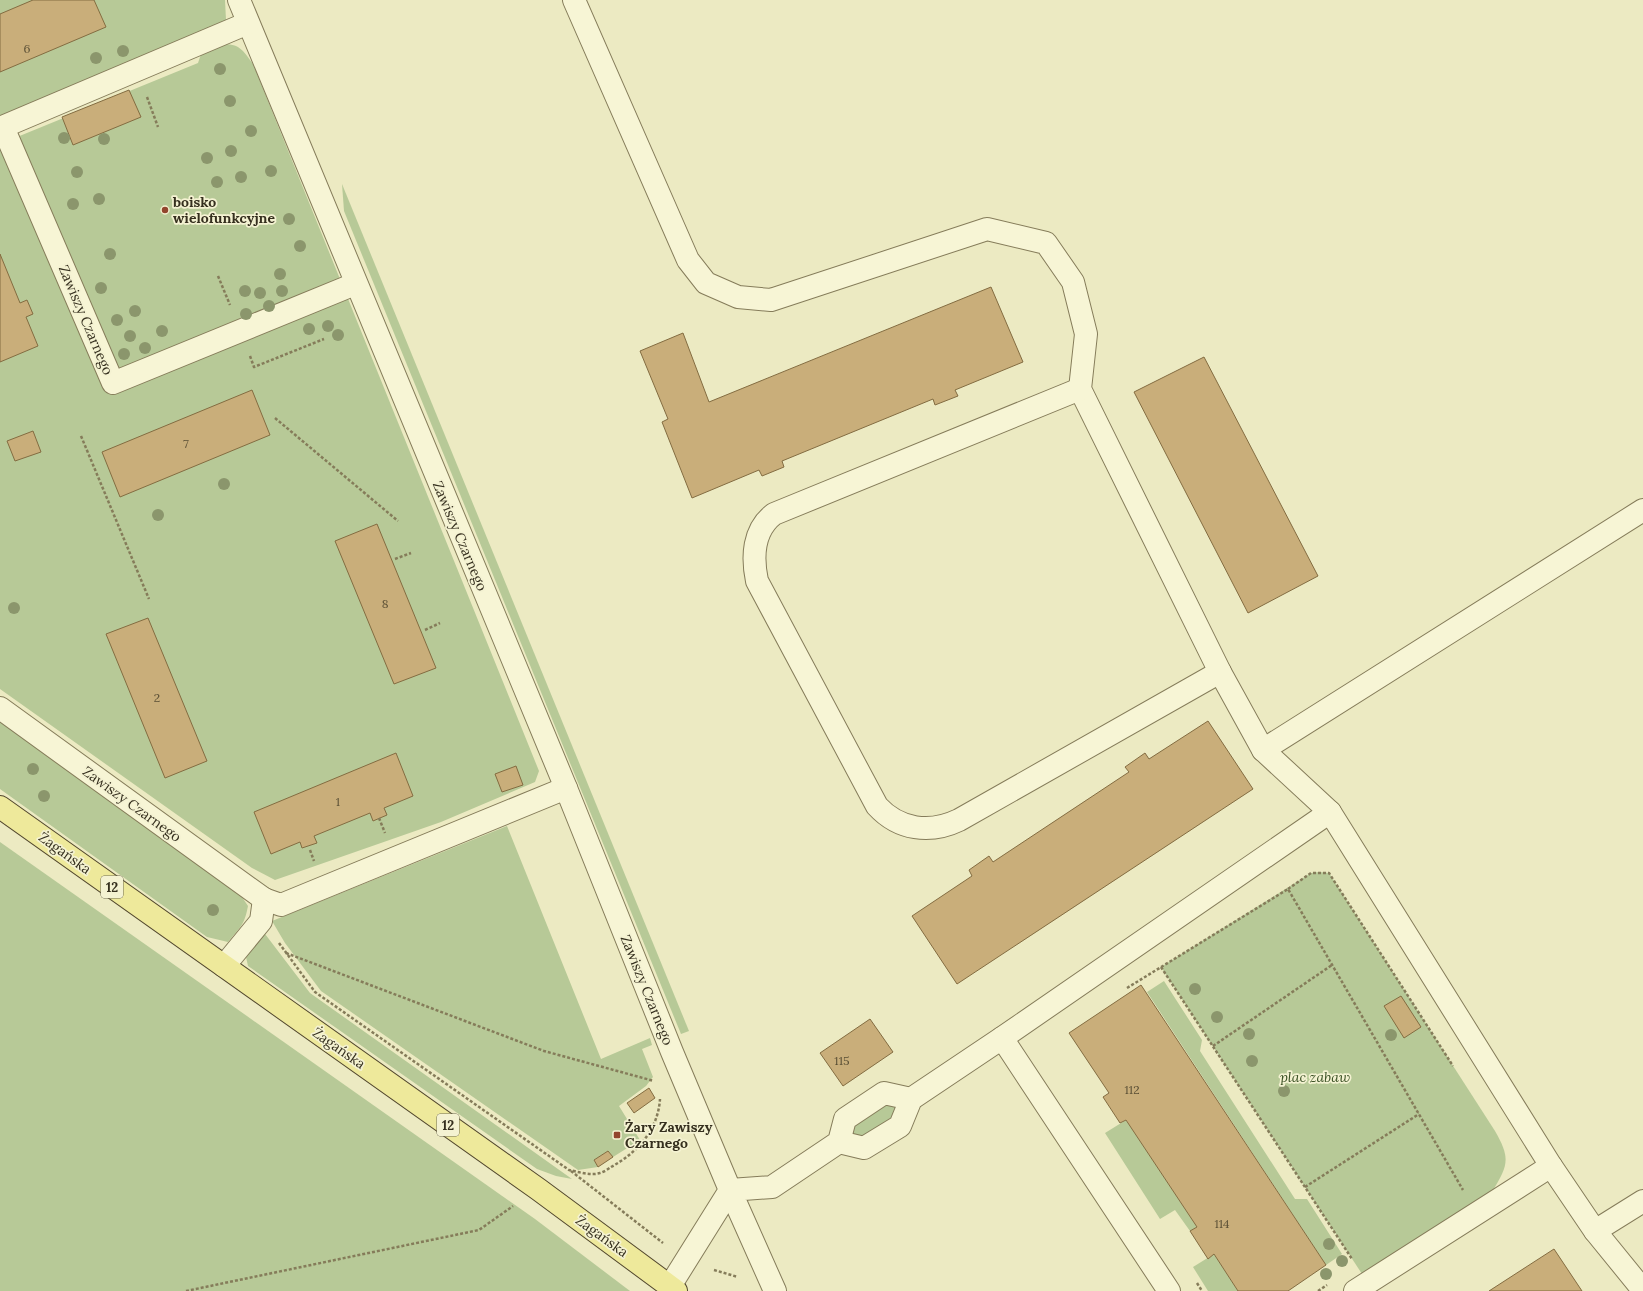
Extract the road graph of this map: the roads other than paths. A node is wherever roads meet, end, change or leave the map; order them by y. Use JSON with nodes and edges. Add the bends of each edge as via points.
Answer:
{"nodes":[{"id":1,"x":239,"y":0,"type":"edge"},
{"id":2,"x":574,"y":0,"type":"edge"},
{"id":3,"x":248,"y":24,"type":"junction"},
{"id":4,"x":2,"y":127,"type":"edge"},
{"id":5,"x":355,"y":284,"type":"junction"},
{"id":6,"x":1080,"y":389,"type":"junction"},
{"id":7,"x":1640,"y":518,"type":"edge"},
{"id":8,"x":1220,"y":672,"type":"junction"},
{"id":9,"x":0,"y":708,"type":"edge"},
{"id":10,"x":1263,"y":750,"type":"junction"},
{"id":11,"x":566,"y":788,"type":"junction"},
{"id":12,"x":0,"y":807,"type":"edge"},
{"id":13,"x":1330,"y":812,"type":"junction"},
{"id":14,"x":264,"y":899,"type":"junction"},
{"id":15,"x":224,"y":966,"type":"junction"},
{"id":16,"x":1002,"y":1038,"type":"junction"},
{"id":17,"x":912,"y":1098,"type":"junction"},
{"id":18,"x":839,"y":1142,"type":"junction"},
{"id":19,"x":1551,"y":1166,"type":"junction"},
{"id":20,"x":730,"y":1190,"type":"junction"},
{"id":21,"x":1643,"y":1201,"type":"edge"},
{"id":22,"x":1595,"y":1231,"type":"junction"},
{"id":23,"x":673,"y":1289,"type":"edge"},
{"id":24,"x":1643,"y":1290,"type":"edge"},
{"id":25,"x":775,"y":1291,"type":"edge"},
{"id":26,"x":1170,"y":1291,"type":"edge"},
{"id":27,"x":1355,"y":1291,"type":"edge"}],
"edges":[{"from":1,"to":3,"type":"street","name":"Zawiszy Czarnego"},
{"from":2,"to":6,"type":"street","via":[[688,260],[706,283],[738,297],[771,300],[987,229],[1046,243],[1073,282],[1086,334]]},
{"from":3,"to":4,"type":"street","name":"Zawiszy Czarnego"},
{"from":3,"to":5,"type":"street","name":"Zawiszy Czarnego"},
{"from":4,"to":5,"type":"street","name":"Zawiszy Czarnego","via":[[113,383]]},
{"from":5,"to":11,"type":"street","name":"Zawiszy Czarnego"},
{"from":6,"to":8,"type":"street"},
{"from":6,"to":8,"type":"street","via":[[774,514],[767,520],[758,536],[754,566],[757,581],[877,806],[893,820],[916,827],[930,829],[959,820]]},
{"from":7,"to":10,"type":"street"},
{"from":8,"to":10,"type":"street"},
{"from":9,"to":14,"type":"street","name":"Zawiszy Czarnego"},
{"from":10,"to":13,"type":"street"},
{"from":11,"to":14,"type":"street","name":"Zawiszy Czarnego","via":[[281,905]]},
{"from":11,"to":20,"type":"street","name":"Zawiszy Czarnego"},
{"from":12,"to":15,"type":"main road","name":"Żagańska","number":"12"},
{"from":13,"to":16,"type":"street"},
{"from":13,"to":19,"type":"street"},
{"from":14,"to":15,"type":"street","via":[[261,921]]},
{"from":15,"to":23,"type":"main road","name":"Żagańska","number":"12","via":[[538,1189]]},
{"from":16,"to":17,"type":"street"},
{"from":16,"to":26,"type":"street"},
{"from":17,"to":18,"type":"street","via":[[900,1126],[864,1148]]},
{"from":17,"to":18,"type":"street","via":[[884,1092],[845,1119]]},
{"from":18,"to":20,"type":"street","via":[[772,1187]]},
{"from":19,"to":22,"type":"street"},
{"from":19,"to":27,"type":"street"},
{"from":20,"to":23,"type":"street"},
{"from":20,"to":25,"type":"street","name":"Zawiszy Czarnego"},
{"from":21,"to":22,"type":"street"},
{"from":22,"to":24,"type":"street"}]}
